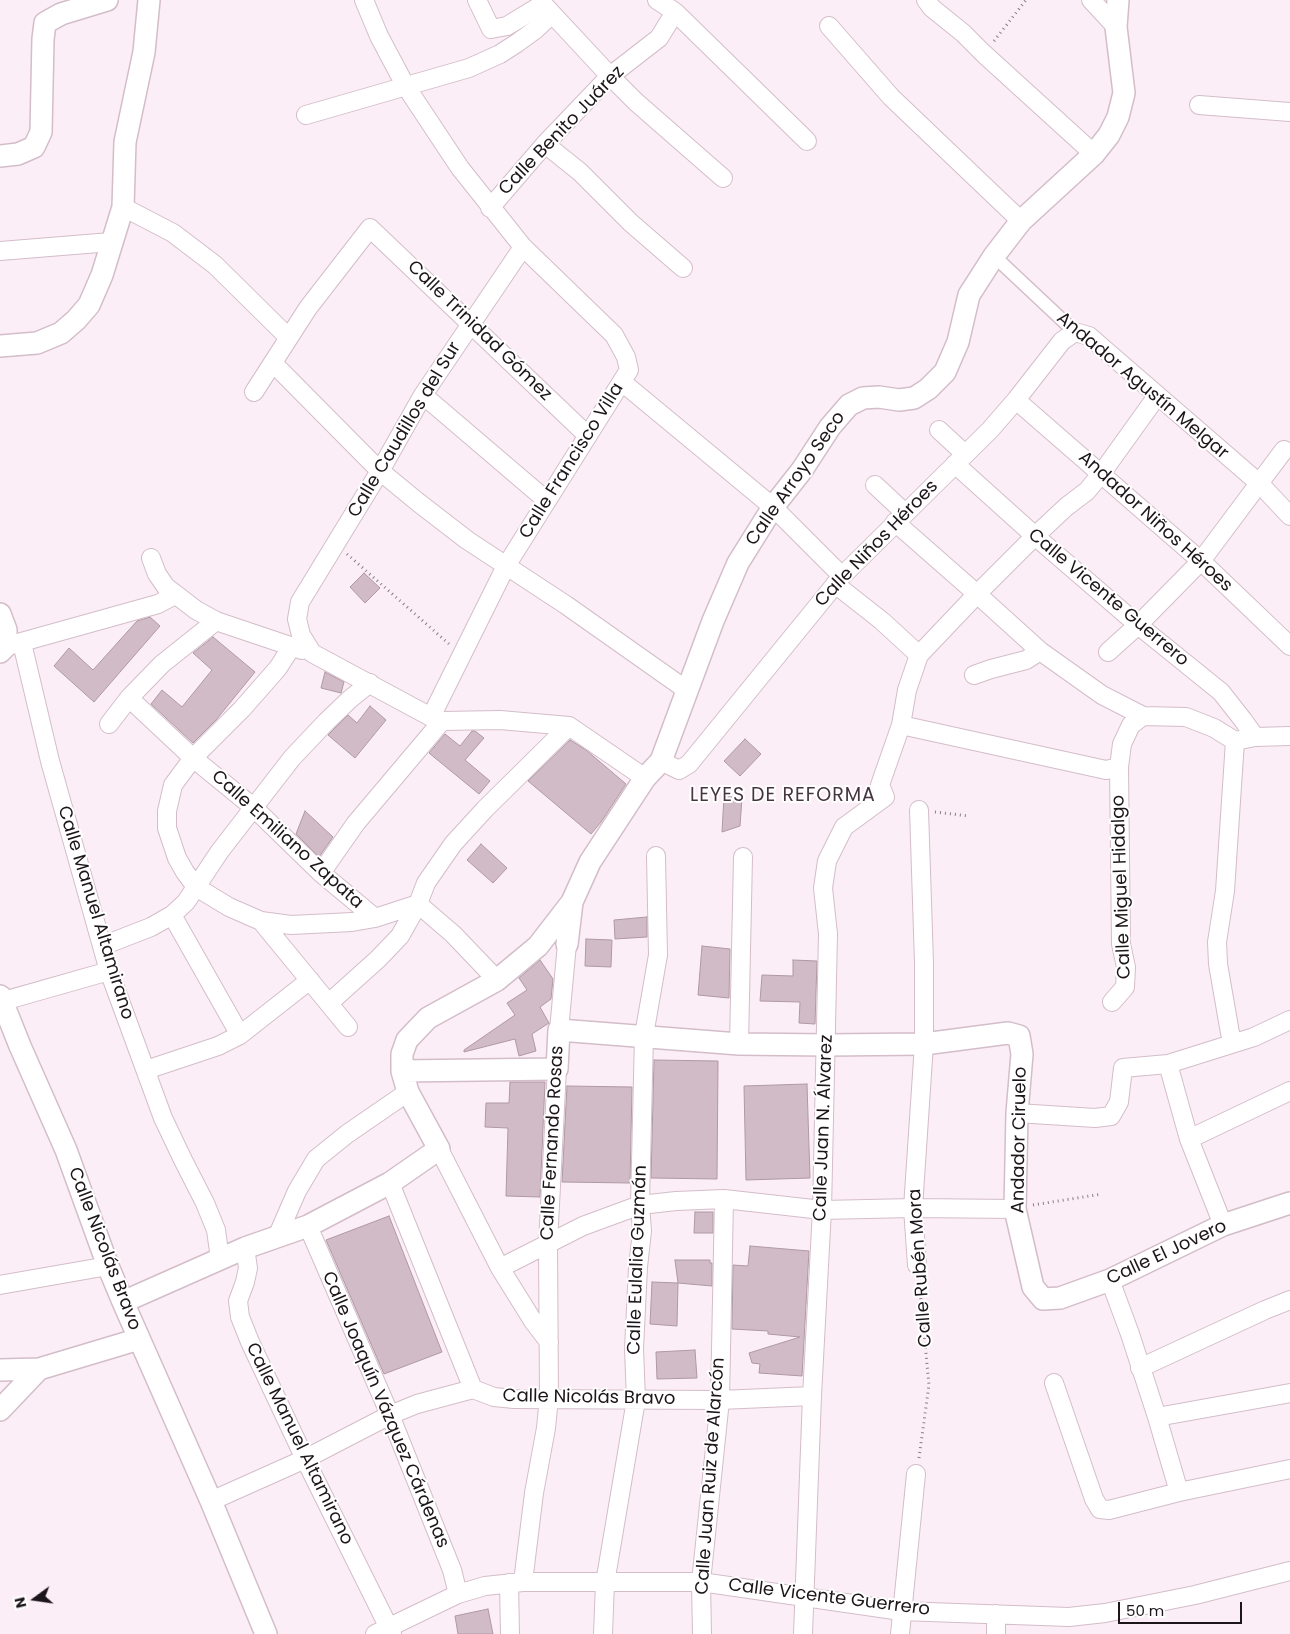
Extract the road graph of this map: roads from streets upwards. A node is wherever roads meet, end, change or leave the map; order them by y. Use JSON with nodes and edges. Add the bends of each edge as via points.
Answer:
{"nodes":[{"id":1,"x":106,"y":0,"type":"edge"},
{"id":2,"x":149,"y":0,"type":"edge"},
{"id":3,"x":364,"y":0,"type":"edge"},
{"id":4,"x":477,"y":0,"type":"edge"},
{"id":5,"x":657,"y":0,"type":"edge"},
{"id":6,"x":926,"y":0,"type":"edge"},
{"id":7,"x":1091,"y":0,"type":"edge"},
{"id":8,"x":1118,"y":0,"type":"edge"},
{"id":9,"x":547,"y":6,"type":"edge"},
{"id":10,"x":675,"y":12,"type":"junction"},
{"id":11,"x":829,"y":26,"type":"dead end"},
{"id":12,"x":1116,"y":27,"type":"junction"},
{"id":13,"x":610,"y":76,"type":"junction"},
{"id":14,"x":405,"y":85,"type":"junction"},
{"id":15,"x":1198,"y":105,"type":"dead end"},
{"id":16,"x":1290,"y":112,"type":"edge"},
{"id":17,"x":306,"y":115,"type":"dead end"},
{"id":18,"x":807,"y":141,"type":"dead end"},
{"id":19,"x":545,"y":144,"type":"junction"},
{"id":20,"x":1094,"y":154,"type":"junction"},
{"id":21,"x":0,"y":156,"type":"edge"},
{"id":22,"x":723,"y":178,"type":"dead end"},
{"id":23,"x":123,"y":207,"type":"junction"},
{"id":24,"x":490,"y":208,"type":"junction"},
{"id":25,"x":1021,"y":221,"type":"junction"},
{"id":26,"x":111,"y":242,"type":"junction"},
{"id":27,"x":523,"y":247,"type":"junction"},
{"id":28,"x":0,"y":251,"type":"edge"},
{"id":29,"x":994,"y":256,"type":"junction"},
{"id":30,"x":683,"y":268,"type":"dead end"},
{"id":31,"x":471,"y":323,"type":"junction"},
{"id":32,"x":1075,"y":332,"type":"junction"},
{"id":33,"x":288,"y":337,"type":"junction"},
{"id":34,"x":0,"y":346,"type":"edge"},
{"id":35,"x":273,"y":363,"type":"junction"},
{"id":36,"x":622,"y":382,"type":"junction"},
{"id":37,"x":254,"y":392,"type":"dead end"},
{"id":38,"x":423,"y":395,"type":"junction"},
{"id":39,"x":1157,"y":396,"type":"junction"},
{"id":40,"x":1016,"y":400,"type":"junction"},
{"id":41,"x":939,"y":430,"type":"dead end"},
{"id":42,"x":587,"y":434,"type":"junction"},
{"id":43,"x":1284,"y":450,"type":"dead end"},
{"id":44,"x":960,"y":459,"type":"junction"},
{"id":45,"x":380,"y":471,"type":"junction"},
{"id":46,"x":1101,"y":474,"type":"junction"},
{"id":47,"x":1260,"y":484,"type":"junction"},
{"id":48,"x":875,"y":485,"type":"dead end"},
{"id":49,"x":546,"y":500,"type":"junction"},
{"id":50,"x":774,"y":507,"type":"junction"},
{"id":51,"x":1290,"y":516,"type":"edge"},
{"id":52,"x":900,"y":518,"type":"junction"},
{"id":53,"x":1035,"y":536,"type":"junction"},
{"id":54,"x":151,"y":558,"type":"dead end"},
{"id":55,"x":1202,"y":561,"type":"junction"},
{"id":56,"x":506,"y":566,"type":"junction"},
{"id":57,"x":839,"y":580,"type":"junction"},
{"id":58,"x":977,"y":594,"type":"junction"},
{"id":59,"x":175,"y":595,"type":"junction"},
{"id":60,"x":0,"y":614,"type":"edge"},
{"id":61,"x":216,"y":622,"type":"junction"},
{"id":62,"x":1138,"y":625,"type":"junction"},
{"id":63,"x":292,"y":646,"type":"junction"},
{"id":64,"x":1290,"y":646,"type":"edge"},
{"id":65,"x":9,"y":647,"type":"edge"},
{"id":66,"x":1040,"y":651,"type":"junction"},
{"id":67,"x":1108,"y":652,"type":"dead end"},
{"id":68,"x":312,"y":653,"type":"junction"},
{"id":69,"x":919,"y":655,"type":"junction"},
{"id":70,"x":974,"y":675,"type":"dead end"},
{"id":71,"x":370,"y":683,"type":"junction"},
{"id":72,"x":688,"y":691,"type":"junction"},
{"id":73,"x":129,"y":698,"type":"junction"},
{"id":74,"x":1143,"y":716,"type":"junction"},
{"id":75,"x":437,"y":719,"type":"junction"},
{"id":76,"x":109,"y":724,"type":"dead end"},
{"id":77,"x":901,"y":725,"type":"junction"},
{"id":78,"x":569,"y":726,"type":"junction"},
{"id":79,"x":1290,"y":736,"type":"edge"},
{"id":80,"x":1255,"y":737,"type":"junction"},
{"id":81,"x":1235,"y":741,"type":"junction"},
{"id":82,"x":193,"y":758,"type":"junction"},
{"id":83,"x":661,"y":761,"type":"junction"},
{"id":84,"x":1119,"y":767,"type":"junction"},
{"id":85,"x":645,"y":778,"type":"junction"},
{"id":86,"x":253,"y":807,"type":"junction"},
{"id":87,"x":919,"y":810,"type":"dead end"},
{"id":88,"x":656,"y":856,"type":"dead end"},
{"id":89,"x":743,"y":858,"type":"dead end"},
{"id":90,"x":322,"y":873,"type":"junction"},
{"id":91,"x":196,"y":887,"type":"junction"},
{"id":92,"x":572,"y":902,"type":"junction"},
{"id":93,"x":418,"y":904,"type":"junction"},
{"id":94,"x":172,"y":915,"type":"junction"},
{"id":95,"x":375,"y":918,"type":"junction"},
{"id":96,"x":261,"y":921,"type":"junction"},
{"id":97,"x":567,"y":944,"type":"joint"},
{"id":98,"x":102,"y":946,"type":"junction"},
{"id":99,"x":109,"y":971,"type":"junction"},
{"id":100,"x":310,"y":980,"type":"junction"},
{"id":101,"x":497,"y":980,"type":"junction"},
{"id":102,"x":1,"y":1000,"type":"edge"},
{"id":103,"x":1112,"y":1002,"type":"dead end"},
{"id":104,"x":329,"y":1003,"type":"junction"},
{"id":105,"x":1290,"y":1020,"type":"edge"},
{"id":106,"x":348,"y":1027,"type":"dead end"},
{"id":107,"x":559,"y":1030,"type":"junction"},
{"id":108,"x":240,"y":1035,"type":"junction"},
{"id":109,"x":644,"y":1036,"type":"junction"},
{"id":110,"x":1234,"y":1042,"type":"junction"},
{"id":111,"x":739,"y":1044,"type":"junction"},
{"id":112,"x":924,"y":1044,"type":"junction"},
{"id":113,"x":827,"y":1045,"type":"junction"},
{"id":114,"x":1168,"y":1064,"type":"junction"},
{"id":115,"x":557,"y":1069,"type":"junction"},
{"id":116,"x":146,"y":1070,"type":"junction"},
{"id":117,"x":402,"y":1070,"type":"junction"},
{"id":118,"x":1290,"y":1091,"type":"edge"},
{"id":119,"x":408,"y":1092,"type":"junction"},
{"id":120,"x":1017,"y":1113,"type":"junction"},
{"id":121,"x":1189,"y":1139,"type":"junction"},
{"id":122,"x":439,"y":1149,"type":"junction"},
{"id":123,"x":390,"y":1183,"type":"junction"},
{"id":124,"x":724,"y":1198,"type":"junction"},
{"id":125,"x":1290,"y":1203,"type":"edge"},
{"id":126,"x":640,"y":1205,"type":"junction"},
{"id":127,"x":913,"y":1208,"type":"junction"},
{"id":128,"x":1015,"y":1208,"type":"junction"},
{"id":129,"x":822,"y":1210,"type":"junction"},
{"id":130,"x":1223,"y":1225,"type":"junction"},
{"id":131,"x":308,"y":1226,"type":"junction"},
{"id":132,"x":277,"y":1237,"type":"junction"},
{"id":133,"x":548,"y":1244,"type":"junction"},
{"id":134,"x":244,"y":1248,"type":"junction"},
{"id":135,"x":220,"y":1259,"type":"junction"},
{"id":136,"x":917,"y":1265,"type":"road end"},
{"id":137,"x":108,"y":1266,"type":"junction"},
{"id":138,"x":500,"y":1268,"type":"junction"},
{"id":139,"x":1110,"y":1280,"type":"junction"},
{"id":140,"x":0,"y":1285,"type":"edge"},
{"id":141,"x":1043,"y":1299,"type":"joint"},
{"id":142,"x":1290,"y":1300,"type":"edge"},
{"id":143,"x":123,"y":1302,"type":"junction"},
{"id":144,"x":139,"y":1339,"type":"junction"},
{"id":145,"x":549,"y":1342,"type":"junction"},
{"id":146,"x":1140,"y":1368,"type":"junction"},
{"id":147,"x":39,"y":1369,"type":"junction"},
{"id":148,"x":0,"y":1370,"type":"edge"},
{"id":149,"x":1054,"y":1383,"type":"dead end"},
{"id":150,"x":473,"y":1389,"type":"junction"},
{"id":151,"x":1290,"y":1393,"type":"edge"},
{"id":152,"x":812,"y":1396,"type":"junction"},
{"id":153,"x":549,"y":1398,"type":"junction"},
{"id":154,"x":636,"y":1400,"type":"junction"},
{"id":155,"x":720,"y":1400,"type":"junction"},
{"id":156,"x":0,"y":1410,"type":"edge"},
{"id":157,"x":390,"y":1415,"type":"junction"},
{"id":158,"x":1157,"y":1417,"type":"junction"},
{"id":159,"x":305,"y":1458,"type":"junction"},
{"id":160,"x":1290,"y":1468,"type":"edge"},
{"id":161,"x":916,"y":1474,"type":"road end"},
{"id":162,"x":1179,"y":1492,"type":"junction"},
{"id":163,"x":211,"y":1502,"type":"junction"},
{"id":164,"x":1290,"y":1571,"type":"edge"},
{"id":165,"x":701,"y":1582,"type":"junction"},
{"id":166,"x":516,"y":1583,"type":"junction"},
{"id":167,"x":605,"y":1583,"type":"junction"},
{"id":168,"x":458,"y":1594,"type":"junction"},
{"id":169,"x":804,"y":1596,"type":"junction"},
{"id":170,"x":901,"y":1611,"type":"junction"},
{"id":171,"x":996,"y":1614,"type":"junction"},
{"id":172,"x":385,"y":1632,"type":"edge"},
{"id":173,"x":266,"y":1634,"type":"edge"},
{"id":174,"x":510,"y":1634,"type":"edge"},
{"id":175,"x":603,"y":1634,"type":"edge"},
{"id":176,"x":702,"y":1634,"type":"edge"},
{"id":177,"x":803,"y":1634,"type":"edge"},
{"id":178,"x":900,"y":1634,"type":"edge"},
{"id":179,"x":996,"y":1634,"type":"edge"}],
"edges":[{"from":1,"to":21,"type":"street","via":[[61,14],[45,23],[41,132],[34,147],[18,154]]},
{"from":2,"to":23,"type":"street","via":[[144,52],[125,142]]},
{"from":3,"to":14,"type":"street"},
{"from":4,"to":9,"type":"street","via":[[491,29],[507,26]]},
{"from":5,"to":10,"type":"street"},
{"from":6,"to":20,"type":"street"},
{"from":7,"to":12,"type":"street"},
{"from":8,"to":12,"type":"street","name":"Calle Arroyo Seco"},
{"from":9,"to":13,"type":"street"},
{"from":9,"to":14,"type":"street","via":[[535,30],[500,54],[454,73]]},
{"from":10,"to":13,"type":"street","name":"Calle Benito Juárez","via":[[659,38]]},
{"from":10,"to":18,"type":"street"},
{"from":11,"to":25,"type":"street","via":[[891,96]]},
{"from":12,"to":20,"type":"street","name":"Calle Arroyo Seco","via":[[1124,93],[1118,117]]},
{"from":13,"to":19,"type":"street","name":"Calle Benito Juárez"},
{"from":13,"to":22,"type":"street"},
{"from":14,"to":17,"type":"street"},
{"from":14,"to":24,"type":"street","name":"Calle Francisco Villa"},
{"from":15,"to":16,"type":"street"},
{"from":19,"to":24,"type":"street","name":"Calle Benito Juárez"},
{"from":19,"to":30,"type":"street","via":[[580,172],[631,224]]},
{"from":20,"to":25,"type":"street","name":"Calle Arroyo Seco"},
{"from":23,"to":26,"type":"street"},
{"from":23,"to":33,"type":"street","via":[[173,233],[215,265]]},
{"from":24,"to":27,"type":"street","name":"Calle Francisco Villa"},
{"from":25,"to":29,"type":"street","name":"Calle Arroyo Seco"},
{"from":26,"to":28,"type":"street"},
{"from":26,"to":34,"type":"street","via":[[89,305],[76,320],[61,333],[37,343]]},
{"from":27,"to":31,"type":"street","name":"Calle Caudillos del Sur"},
{"from":27,"to":36,"type":"street","name":"Calle Francisco Villa","via":[[614,335],[629,370]]},
{"from":29,"to":32,"type":"street","name":"Andador Agustín Melgar"},
{"from":29,"to":50,"type":"street","name":"Calle Arroyo Seco","via":[[969,296],[958,342],[944,372],[928,390],[914,398],[863,398],[849,405],[830,426]]},
{"from":31,"to":33,"type":"street","name":"Calle Trinidad Gómez","via":[[370,228]]},
{"from":31,"to":38,"type":"street","name":"Calle Caudillos del Sur"},
{"from":31,"to":42,"type":"street","name":"Calle Trinidad Gómez"},
{"from":32,"to":39,"type":"street","name":"Andador Agustín Melgar","via":[[1089,336]]},
{"from":32,"to":40,"type":"street","name":"Calle Niños Héroes","via":[[1062,341]]},
{"from":33,"to":35,"type":"street"},
{"from":35,"to":37,"type":"street"},
{"from":35,"to":45,"type":"street"},
{"from":36,"to":42,"type":"street","name":"Calle Francisco Villa"},
{"from":36,"to":50,"type":"street"},
{"from":38,"to":45,"type":"street","name":"Calle Caudillos del Sur"},
{"from":38,"to":49,"type":"street"},
{"from":39,"to":46,"type":"street"},
{"from":39,"to":47,"type":"street","name":"Andador Agustín Melgar"},
{"from":40,"to":44,"type":"street","name":"Calle Niños Héroes"},
{"from":40,"to":46,"type":"street","name":"Andador Niños Héroes"},
{"from":41,"to":44,"type":"street","name":"Calle Vicente Guerrero"},
{"from":42,"to":49,"type":"street","name":"Calle Francisco Villa"},
{"from":43,"to":47,"type":"street"},
{"from":44,"to":52,"type":"street","name":"Calle Niños Héroes"},
{"from":44,"to":53,"type":"street","name":"Calle Vicente Guerrero"},
{"from":45,"to":56,"type":"street","via":[[466,540]]},
{"from":45,"to":68,"type":"street","name":"Calle Caudillos del Sur","via":[[300,602],[297,619],[301,635]]},
{"from":46,"to":53,"type":"street","via":[[1087,491]]},
{"from":46,"to":55,"type":"street","name":"Andador Niños Héroes"},
{"from":47,"to":51,"type":"street","name":"Andador Agustín Melgar"},
{"from":47,"to":55,"type":"street"},
{"from":48,"to":52,"type":"street"},
{"from":49,"to":56,"type":"street","name":"Calle Francisco Villa"},
{"from":50,"to":57,"type":"street"},
{"from":50,"to":72,"type":"street","name":"Calle Arroyo Seco","via":[[738,563]]},
{"from":52,"to":57,"type":"street","name":"Calle Niños Héroes"},
{"from":52,"to":58,"type":"street"},
{"from":53,"to":58,"type":"street"},
{"from":53,"to":62,"type":"street","name":"Calle Vicente Guerrero"},
{"from":54,"to":59,"type":"street","via":[[157,574]]},
{"from":55,"to":62,"type":"street"},
{"from":55,"to":64,"type":"street","name":"Andador Niños Héroes"},
{"from":56,"to":72,"type":"street"},
{"from":56,"to":75,"type":"street","name":"Calle Francisco Villa","via":[[461,654]]},
{"from":57,"to":69,"type":"street"},
{"from":57,"to":83,"type":"street","name":"Calle Niños Héroes","via":[[689,764],[679,770]]},
{"from":58,"to":66,"type":"street"},
{"from":58,"to":69,"type":"street"},
{"from":59,"to":61,"type":"street"},
{"from":59,"to":65,"type":"street","via":[[158,604]]},
{"from":60,"to":65,"type":"street","name":"Calle Manuel Altamirano"},
{"from":61,"to":63,"type":"street"},
{"from":61,"to":73,"type":"street","via":[[162,664]]},
{"from":62,"to":67,"type":"street"},
{"from":62,"to":80,"type":"street","name":"Calle Vicente Guerrero","via":[[1221,692]]},
{"from":63,"to":68,"type":"street"},
{"from":63,"to":82,"type":"street","via":[[278,668],[242,709]]},
{"from":65,"to":98,"type":"street","name":"Calle Manuel Altamirano","via":[[50,761]]},
{"from":66,"to":70,"type":"street","via":[[1026,660]]},
{"from":66,"to":74,"type":"street","via":[[1102,695]]},
{"from":68,"to":71,"type":"street"},
{"from":69,"to":77,"type":"street","name":"Calle Juan N. Álvarez","via":[[907,690]]},
{"from":71,"to":75,"type":"street"},
{"from":71,"to":86,"type":"street","via":[[292,758]]},
{"from":72,"to":83,"type":"street","name":"Calle Arroyo Seco"},
{"from":73,"to":76,"type":"street"},
{"from":73,"to":82,"type":"street","name":"Calle Emiliano Zapata"},
{"from":74,"to":81,"type":"street","via":[[1186,717]]},
{"from":74,"to":84,"type":"street","name":"Calle Miguel Hidalgo","via":[[1128,731],[1122,744]]},
{"from":75,"to":78,"type":"street"},
{"from":75,"to":90,"type":"street","name":"Calle Francisco Villa","via":[[361,816]]},
{"from":77,"to":84,"type":"street","via":[[1106,770]]},
{"from":77,"to":113,"type":"street","name":"Calle Juan N. Álvarez","via":[[880,785],[885,797],[844,828],[827,861],[822,888],[828,934]]},
{"from":78,"to":85,"type":"street"},
{"from":78,"to":93,"type":"street","via":[[453,844],[426,883]]},
{"from":79,"to":80,"type":"street"},
{"from":80,"to":81,"type":"street"},
{"from":81,"to":110,"type":"street","via":[[1225,891],[1217,942],[1218,964]]},
{"from":82,"to":86,"type":"street","name":"Calle Emiliano Zapata"},
{"from":82,"to":91,"type":"street","via":[[173,785],[167,828],[177,858]]},
{"from":83,"to":85,"type":"street","name":"Calle Arroyo Seco"},
{"from":84,"to":103,"type":"street","name":"Calle Miguel Hidalgo","via":[[1122,944],[1126,987]]},
{"from":85,"to":92,"type":"street","name":"Calle Arroyo Seco","via":[[590,862]]},
{"from":86,"to":90,"type":"street","name":"Calle Emiliano Zapata"},
{"from":86,"to":91,"type":"street"},
{"from":87,"to":112,"type":"street","name":"Calle Rubén Mora"},
{"from":88,"to":109,"type":"street","name":"Calle Eulalia Guzmán","via":[[658,955]]},
{"from":89,"to":111,"type":"street"},
{"from":90,"to":95,"type":"street","name":"Calle Emiliano Zapata"},
{"from":91,"to":94,"type":"street"},
{"from":91,"to":96,"type":"street"},
{"from":92,"to":97,"type":"street","name":"Calle Arroyo Seco"},
{"from":92,"to":101,"type":"street","name":"Calle Arroyo Seco","via":[[538,946]]},
{"from":93,"to":95,"type":"street","name":"Calle Emiliano Zapata"},
{"from":93,"to":101,"type":"street","via":[[453,934]]},
{"from":93,"to":104,"type":"street","via":[[400,936]]},
{"from":94,"to":98,"type":"street"},
{"from":94,"to":108,"type":"street"},
{"from":95,"to":96,"type":"street","via":[[291,925]]},
{"from":96,"to":100,"type":"street"},
{"from":97,"to":107,"type":"street","name":"Calle Fernando Rosas"},
{"from":98,"to":99,"type":"street","name":"Calle Manuel Altamirano"},
{"from":99,"to":102,"type":"street"},
{"from":99,"to":116,"type":"street","name":"Calle Manuel Altamirano"},
{"from":100,"to":104,"type":"street"},
{"from":100,"to":108,"type":"street"},
{"from":101,"to":117,"type":"street","name":"Calle Arroyo Seco","via":[[428,1018],[407,1040],[402,1054]]},
{"from":102,"to":137,"type":"street","name":"Calle Nicolás Bravo","via":[[66,1150]]},
{"from":104,"to":106,"type":"street"},
{"from":105,"to":110,"type":"street","via":[[1254,1037]]},
{"from":107,"to":109,"type":"street"},
{"from":107,"to":115,"type":"street","name":"Calle Fernando Rosas"},
{"from":108,"to":116,"type":"street","via":[[218,1046]]},
{"from":109,"to":111,"type":"street"},
{"from":109,"to":126,"type":"street","name":"Calle Eulalia Guzmán"},
{"from":110,"to":114,"type":"street"},
{"from":111,"to":113,"type":"street"},
{"from":112,"to":113,"type":"street"},
{"from":112,"to":120,"type":"street","name":"Andador Ciruelo","via":[[1008,1033],[1019,1036],[1022,1054]]},
{"from":112,"to":127,"type":"street","name":"Calle Rubén Mora"},
{"from":113,"to":129,"type":"street","name":"Calle Juan N. Álvarez"},
{"from":114,"to":120,"type":"street","via":[[1123,1068],[1119,1102],[1111,1116],[1095,1118]]},
{"from":114,"to":121,"type":"street"},
{"from":115,"to":117,"type":"street"},
{"from":115,"to":133,"type":"street","name":"Calle Fernando Rosas"},
{"from":116,"to":135,"type":"street","name":"Calle Manuel Altamirano","via":[[167,1127],[216,1230]]},
{"from":117,"to":119,"type":"street","name":"Calle Arroyo Seco"},
{"from":118,"to":121,"type":"street"},
{"from":119,"to":122,"type":"street","name":"Calle Arroyo Seco"},
{"from":119,"to":132,"type":"street","via":[[316,1159],[297,1191]]},
{"from":120,"to":128,"type":"street","name":"Andador Ciruelo"},
{"from":121,"to":130,"type":"street"},
{"from":122,"to":123,"type":"street"},
{"from":122,"to":138,"type":"street"},
{"from":123,"to":131,"type":"street"},
{"from":123,"to":150,"type":"street"},
{"from":124,"to":126,"type":"street"},
{"from":124,"to":129,"type":"street"},
{"from":124,"to":155,"type":"street","name":"Calle Juan Ruiz de Alarcón"},
{"from":125,"to":130,"type":"street","name":"Calle El Jovero"},
{"from":126,"to":133,"type":"street","via":[[583,1226]]},
{"from":126,"to":154,"type":"street","name":"Calle Eulalia Guzmán","via":[[642,1231],[634,1349]]},
{"from":127,"to":128,"type":"street"},
{"from":127,"to":129,"type":"street"},
{"from":127,"to":136,"type":"street","name":"Calle Rubén Mora"},
{"from":128,"to":141,"type":"street","name":"Andador Ciruelo","via":[[1033,1287]]},
{"from":129,"to":152,"type":"street","name":"Calle Juan N. Álvarez"},
{"from":130,"to":139,"type":"street","name":"Calle El Jovero"},
{"from":131,"to":132,"type":"street"},
{"from":131,"to":157,"type":"street","name":"Calle Joaquín Vázquez Cárdenas"},
{"from":132,"to":134,"type":"street"},
{"from":133,"to":138,"type":"street"},
{"from":133,"to":145,"type":"street","name":"Calle Fernando Rosas"},
{"from":134,"to":135,"type":"street"},
{"from":134,"to":159,"type":"street","name":"Calle Manuel Altamirano","via":[[248,1268],[238,1301],[240,1317]]},
{"from":135,"to":143,"type":"street"},
{"from":137,"to":140,"type":"street"},
{"from":137,"to":143,"type":"street","name":"Calle Nicolás Bravo"},
{"from":138,"to":145,"type":"street"},
{"from":139,"to":141,"type":"street","name":"Calle El Jovero","via":[[1060,1298]]},
{"from":139,"to":146,"type":"street"},
{"from":142,"to":146,"type":"street"},
{"from":143,"to":144,"type":"street","name":"Calle Nicolás Bravo"},
{"from":144,"to":147,"type":"street"},
{"from":144,"to":163,"type":"street","name":"Calle Nicolás Bravo"},
{"from":145,"to":153,"type":"street","name":"Calle Fernando Rosas"},
{"from":146,"to":158,"type":"street"},
{"from":147,"to":148,"type":"street"},
{"from":147,"to":156,"type":"street"},
{"from":149,"to":162,"type":"street","via":[[1100,1509],[1109,1510]]},
{"from":150,"to":153,"type":"street","name":"Calle Nicolás Bravo","via":[[494,1397]]},
{"from":150,"to":157,"type":"street"},
{"from":151,"to":158,"type":"street"},
{"from":152,"to":155,"type":"street","name":"Calle Nicolás Bravo"},
{"from":152,"to":169,"type":"street","name":"Calle Juan N. Álvarez"},
{"from":153,"to":154,"type":"street","name":"Calle Nicolás Bravo"},
{"from":153,"to":166,"type":"street","name":"Calle Fernando Rosas"},
{"from":154,"to":155,"type":"street","name":"Calle Nicolás Bravo"},
{"from":154,"to":167,"type":"street","name":"Calle Eulalia Guzmán"},
{"from":155,"to":165,"type":"street","name":"Calle Juan Ruiz de Alarcón"},
{"from":157,"to":159,"type":"street"},
{"from":157,"to":168,"type":"street","name":"Calle Joaquín Vázquez Cárdenas","via":[[452,1570]]},
{"from":158,"to":162,"type":"street"},
{"from":159,"to":163,"type":"street"},
{"from":159,"to":172,"type":"street","name":"Calle Manuel Altamirano"},
{"from":160,"to":162,"type":"street"},
{"from":161,"to":170,"type":"street"},
{"from":163,"to":173,"type":"street","name":"Calle Nicolás Bravo"},
{"from":164,"to":171,"type":"street","name":"Calle Vicente Guerrero","via":[[1195,1595],[1105,1612],[1069,1617]]},
{"from":165,"to":167,"type":"street","name":"Calle Vicente Guerrero"},
{"from":165,"to":169,"type":"street","name":"Calle Vicente Guerrero"},
{"from":165,"to":176,"type":"street","name":"Calle Juan Ruiz de Alarcón"},
{"from":166,"to":167,"type":"street","name":"Calle Vicente Guerrero"},
{"from":166,"to":168,"type":"street","name":"Calle Vicente Guerrero","via":[[485,1586]]},
{"from":166,"to":174,"type":"street","name":"Calle Fernando Rosas"},
{"from":167,"to":175,"type":"street","name":"Calle Eulalia Guzmán"},
{"from":168,"to":172,"type":"street","name":"Calle Vicente Guerrero"},
{"from":169,"to":170,"type":"street","name":"Calle Vicente Guerrero"},
{"from":169,"to":177,"type":"street","name":"Calle Juan N. Álvarez"},
{"from":170,"to":171,"type":"street","name":"Calle Vicente Guerrero"},
{"from":170,"to":178,"type":"street"},
{"from":171,"to":179,"type":"street"}]}
